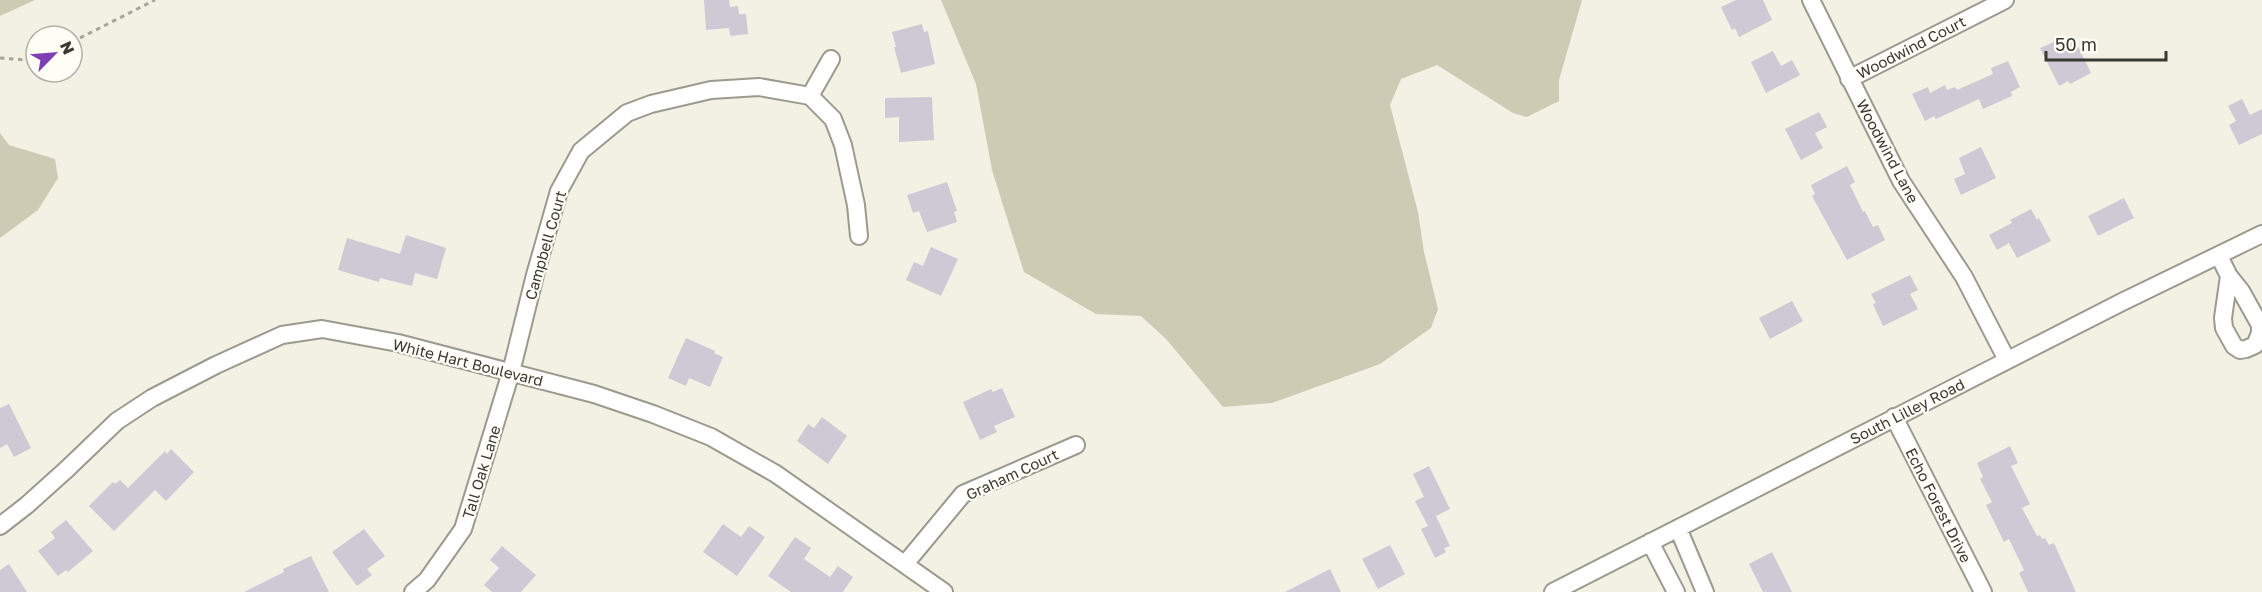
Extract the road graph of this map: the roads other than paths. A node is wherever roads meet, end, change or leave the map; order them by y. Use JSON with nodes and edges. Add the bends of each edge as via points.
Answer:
{"nodes":[{"id":1,"x":1811,"y":0,"type":"edge"},
{"id":2,"x":2005,"y":0,"type":"edge"},
{"id":3,"x":831,"y":59,"type":"dead end"},
{"id":4,"x":1849,"y":79,"type":"junction"},
{"id":5,"x":810,"y":96,"type":"junction"},
{"id":6,"x":2262,"y":234,"type":"edge"},
{"id":7,"x":859,"y":236,"type":"dead end"},
{"id":8,"x":2220,"y":256,"type":"junction"},
{"id":9,"x":2229,"y":276,"type":"dead end"},
{"id":10,"x":2007,"y":360,"type":"junction"},
{"id":11,"x":512,"y":372,"type":"junction"},
{"id":12,"x":1894,"y":417,"type":"junction"},
{"id":13,"x":1076,"y":445,"type":"dead end"},
{"id":14,"x":0,"y":526,"type":"edge"},
{"id":15,"x":1678,"y":528,"type":"junction"},
{"id":16,"x":1650,"y":542,"type":"junction"},
{"id":17,"x":905,"y":564,"type":"junction"},
{"id":18,"x":413,"y":592,"type":"edge"},
{"id":19,"x":944,"y":592,"type":"edge"},
{"id":20,"x":1553,"y":592,"type":"edge"},
{"id":21,"x":1676,"y":592,"type":"edge"},
{"id":22,"x":1705,"y":592,"type":"edge"},
{"id":23,"x":1983,"y":592,"type":"edge"}],
"edges":[{"from":1,"to":4,"type":"street","name":"Woodwind Lane"},
{"from":2,"to":4,"type":"street","name":"Woodwind Court"},
{"from":3,"to":5,"type":"street"},
{"from":4,"to":10,"type":"street","name":"Woodwind Lane","via":[[1901,181],[1964,277]]},
{"from":5,"to":7,"type":"street","via":[[833,119],[843,145]]},
{"from":5,"to":11,"type":"street","name":"Campbell Court","via":[[759,87],[711,90],[651,104],[627,113],[581,151],[559,191]]},
{"from":6,"to":8,"type":"street","name":"South Lilley Road"},
{"from":8,"to":9,"type":"street"},
{"from":8,"to":10,"type":"street","name":"South Lilley Road"},
{"from":10,"to":12,"type":"street","name":"South Lilley Road"},
{"from":11,"to":14,"type":"street","name":"White Hart Boulevard","via":[[398,343],[322,329],[282,335],[216,365],[117,421]]},
{"from":11,"to":17,"type":"street","name":"White Hart Boulevard","via":[[594,394],[711,437],[776,474]]},
{"from":11,"to":18,"type":"street","name":"Tall Oak Lane","via":[[464,529],[427,580]]},
{"from":12,"to":15,"type":"street","name":"South Lilley Road"},
{"from":12,"to":23,"type":"street","name":"Echo Forest Drive"},
{"from":13,"to":17,"type":"street","name":"Graham Court","via":[[963,494]]},
{"from":15,"to":16,"type":"street","name":"South Lilley Road"},
{"from":15,"to":22,"type":"street"},
{"from":16,"to":20,"type":"street","name":"South Lilley Road"},
{"from":16,"to":21,"type":"street"},
{"from":17,"to":19,"type":"street","name":"White Hart Boulevard"}]}
